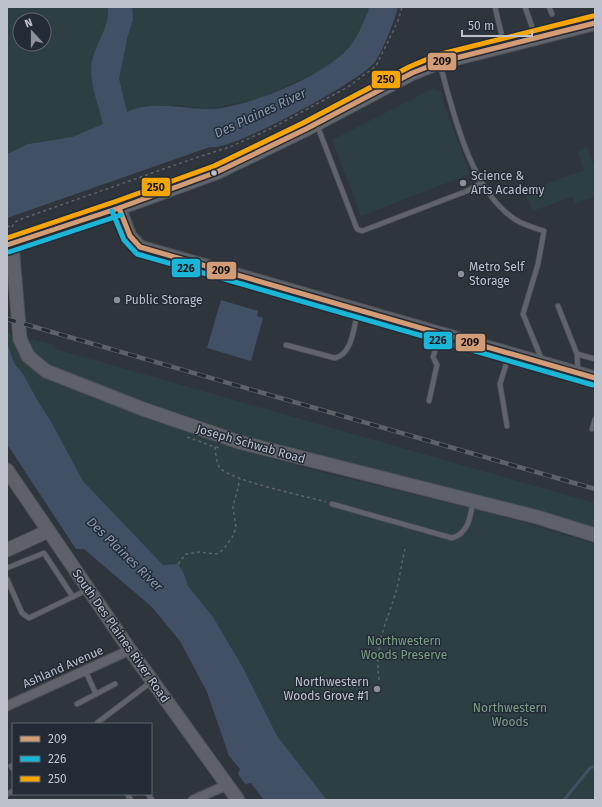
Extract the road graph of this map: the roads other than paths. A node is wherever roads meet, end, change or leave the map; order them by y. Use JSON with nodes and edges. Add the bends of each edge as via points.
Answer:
{"nodes":[{"id":1,"x":494,"y":7,"type":"edge"},
{"id":2,"x":525,"y":7,"type":"edge"},
{"id":3,"x":549,"y":7,"type":"edge"},
{"id":4,"x":552,"y":14,"type":"dead end"},
{"id":5,"x":595,"y":23,"type":"edge"},
{"id":6,"x":535,"y":37,"type":"junction"},
{"id":7,"x":504,"y":45,"type":"junction"},
{"id":8,"x":440,"y":62,"type":"junction"},
{"id":9,"x":316,"y":124,"type":"junction"},
{"id":10,"x":481,"y":183,"type":"junction"},
{"id":11,"x":120,"y":208,"type":"junction"},
{"id":12,"x":10,"y":244,"type":"edge"},
{"id":13,"x":558,"y":306,"type":"dead end"},
{"id":14,"x":358,"y":310,"type":"junction"},
{"id":15,"x":441,"y":333,"type":"junction"},
{"id":16,"x":286,"y":345,"type":"dead end"},
{"id":17,"x":510,"y":353,"type":"junction"},
{"id":18,"x":577,"y":354,"type":"junction"},
{"id":19,"x":595,"y":360,"type":"edge"},
{"id":20,"x":543,"y":363,"type":"junction"},
{"id":21,"x":578,"y":373,"type":"junction"},
{"id":22,"x":595,"y":378,"type":"edge"},
{"id":23,"x":429,"y":401,"type":"dead end"},
{"id":24,"x":595,"y":419,"type":"edge"},
{"id":25,"x":507,"y":426,"type":"dead end"},
{"id":26,"x":592,"y":429,"type":"dead end"},
{"id":27,"x":7,"y":470,"type":"edge"},
{"id":28,"x":473,"y":502,"type":"junction"},
{"id":29,"x":332,"y":504,"type":"road end"},
{"id":30,"x":48,"y":531,"type":"junction"},
{"id":31,"x":595,"y":535,"type":"edge"},
{"id":32,"x":7,"y":550,"type":"edge"},
{"id":33,"x":7,"y":568,"type":"edge"},
{"id":34,"x":7,"y":579,"type":"edge"},
{"id":35,"x":88,"y":589,"type":"junction"},
{"id":36,"x":72,"y":597,"type":"junction"},
{"id":37,"x":130,"y":650,"type":"junction"},
{"id":38,"x":85,"y":670,"type":"junction"},
{"id":39,"x":152,"y":681,"type":"junction"},
{"id":40,"x":115,"y":684,"type":"dead end"},
{"id":41,"x":96,"y":694,"type":"junction"},
{"id":42,"x":77,"y":704,"type":"dead end"},
{"id":43,"x":7,"y":706,"type":"edge"},
{"id":44,"x":98,"y":723,"type":"edge"},
{"id":45,"x":227,"y":785,"type":"junction"},
{"id":46,"x":193,"y":800,"type":"edge"},
{"id":47,"x":238,"y":800,"type":"edge"}],
"edges":[{"from":1,"to":7,"type":"lane"},
{"from":2,"to":6,"type":"lane"},
{"from":3,"to":4,"type":"lane"},
{"from":5,"to":6,"type":"main road"},
{"from":6,"to":7,"type":"main road"},
{"from":7,"to":8,"type":"main road"},
{"from":8,"to":9,"type":"main road","via":[[412,73]]},
{"from":8,"to":10,"type":"lane","via":[[455,117]]},
{"from":9,"to":10,"type":"lane","via":[[357,229],[362,231],[467,191]]},
{"from":9,"to":11,"type":"main road","via":[[217,172]]},
{"from":10,"to":20,"type":"lane","via":[[507,214],[544,231],[538,264],[523,314]]},
{"from":11,"to":12,"type":"main road"},
{"from":11,"to":14,"type":"main road","via":[[130,236],[140,247]]},
{"from":12,"to":28,"type":"main road","name":"Joseph Schwab Road","via":[[20,339],[28,356],[46,371],[143,409],[239,442]]},
{"from":13,"to":18,"type":"lane"},
{"from":14,"to":15,"type":"main road"},
{"from":14,"to":16,"type":"lane","via":[[347,351],[342,357],[335,358]]},
{"from":15,"to":17,"type":"main road"},
{"from":15,"to":23,"type":"lane","via":[[434,357],[437,365]]},
{"from":17,"to":20,"type":"main road"},
{"from":17,"to":25,"type":"lane","via":[[500,384]]},
{"from":18,"to":19,"type":"lane"},
{"from":18,"to":21,"type":"lane"},
{"from":20,"to":21,"type":"main road"},
{"from":21,"to":22,"type":"main road"},
{"from":24,"to":26,"type":"lane"},
{"from":27,"to":30,"type":"main road","name":"South Des Plaines River Road"},
{"from":28,"to":29,"type":"lane","via":[[465,530],[452,538]]},
{"from":28,"to":31,"type":"main road","name":"Joseph Schwab Road","via":[[537,517]]},
{"from":30,"to":32,"type":"main road"},
{"from":30,"to":35,"type":"main road","name":"South Des Plaines River Road"},
{"from":33,"to":36,"type":"lane","via":[[44,553]]},
{"from":34,"to":36,"type":"lane","via":[[22,613],[29,618]]},
{"from":35,"to":36,"type":"lane"},
{"from":35,"to":37,"type":"main road","name":"South Des Plaines River Road"},
{"from":37,"to":38,"type":"street","name":"Ashland Avenue"},
{"from":37,"to":39,"type":"main road","name":"South Des Plaines River Road"},
{"from":38,"to":41,"type":"lane"},
{"from":38,"to":43,"type":"street","name":"Ashland Avenue"},
{"from":39,"to":44,"type":"lane"},
{"from":39,"to":45,"type":"main road","name":"South Des Plaines River Road"},
{"from":40,"to":41,"type":"lane"},
{"from":41,"to":42,"type":"lane"},
{"from":45,"to":46,"type":"street"},
{"from":45,"to":47,"type":"main road","name":"South Des Plaines River Road"}]}
